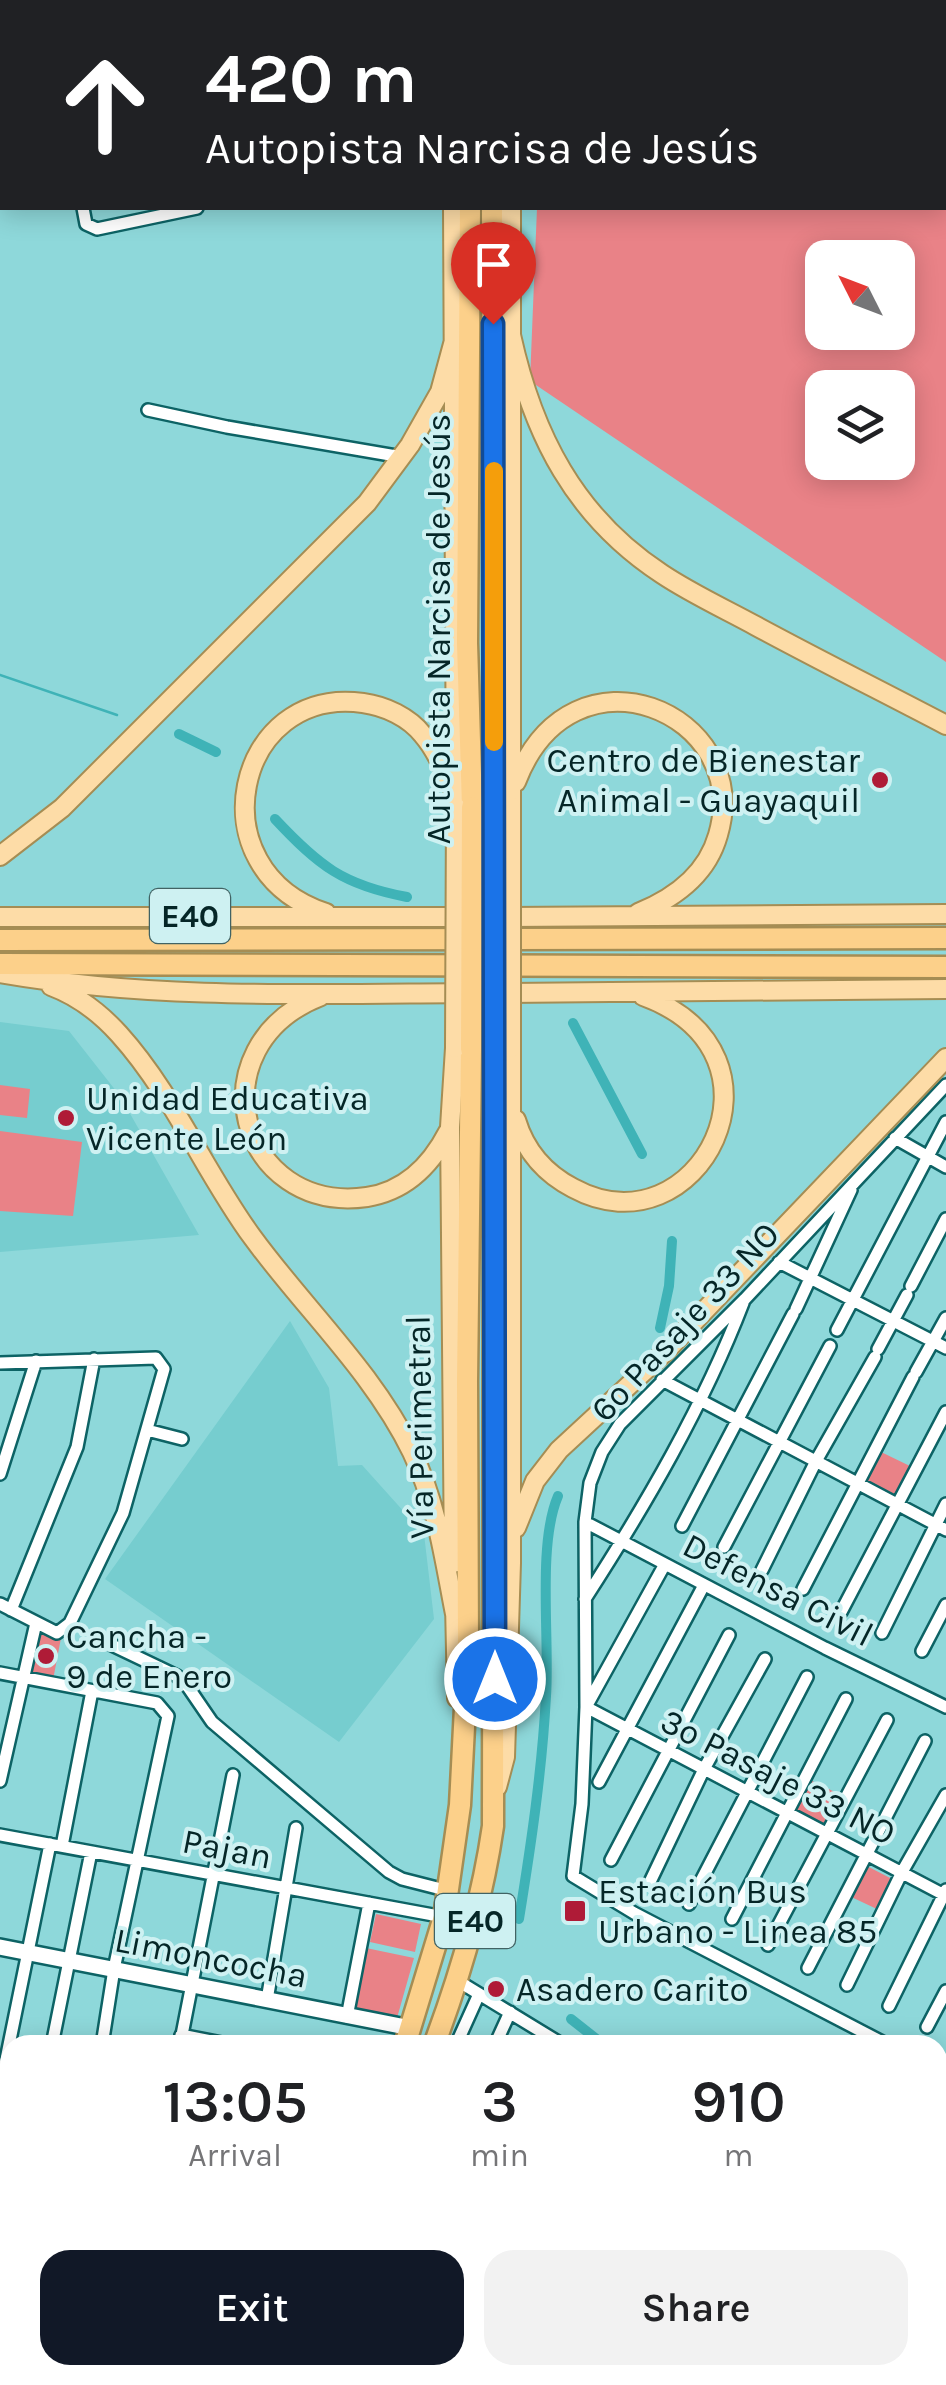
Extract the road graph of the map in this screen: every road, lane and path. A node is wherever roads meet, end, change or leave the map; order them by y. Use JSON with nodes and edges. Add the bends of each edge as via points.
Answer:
{"nodes":[{"id":1,"x":83,"y":210,"type":"edge"},
{"id":2,"x":187,"y":210,"type":"edge"},
{"id":3,"x":454,"y":210,"type":"edge"},
{"id":4,"x":470,"y":210,"type":"edge"},
{"id":5,"x":492,"y":210,"type":"edge"},
{"id":6,"x":512,"y":210,"type":"edge"},
{"id":7,"x":456,"y":333,"type":"junction"},
{"id":8,"x":511,"y":335,"type":"junction"},
{"id":9,"x":148,"y":410,"type":"dead end"},
{"id":10,"x":402,"y":457,"type":"junction"},
{"id":11,"x":946,"y":726,"type":"edge"},
{"id":12,"x":505,"y":802,"type":"junction"},
{"id":13,"x":461,"y":803,"type":"junction"},
{"id":14,"x":0,"y":856,"type":"edge"},
{"id":15,"x":946,"y":914,"type":"edge"},
{"id":16,"x":0,"y":916,"type":"edge"},
{"id":17,"x":336,"y":916,"type":"junction"},
{"id":18,"x":629,"y":917,"type":"junction"},
{"id":19,"x":946,"y":938,"type":"edge"},
{"id":20,"x":0,"y":940,"type":"edge"},
{"id":21,"x":0,"y":964,"type":"edge"},
{"id":22,"x":946,"y":967,"type":"edge"},
{"id":23,"x":0,"y":973,"type":"edge"},
{"id":24,"x":27,"y":978,"type":"junction"},
{"id":25,"x":946,"y":989,"type":"edge"},
{"id":26,"x":634,"y":992,"type":"junction"},
{"id":27,"x":328,"y":994,"type":"junction"},
{"id":28,"x":503,"y":1048,"type":"junction"},
{"id":29,"x":463,"y":1049,"type":"junction"},
{"id":30,"x":946,"y":1058,"type":"edge"},
{"id":31,"x":946,"y":1085,"type":"edge"},
{"id":32,"x":512,"y":1106,"type":"junction"},
{"id":33,"x":946,"y":1122,"type":"edge"},
{"id":34,"x":450,"y":1127,"type":"junction"},
{"id":35,"x":894,"y":1138,"type":"junction"},
{"id":36,"x":927,"y":1158,"type":"junction"},
{"id":37,"x":946,"y":1167,"type":"edge"},
{"id":38,"x":857,"y":1178,"type":"junction"},
{"id":39,"x":946,"y":1219,"type":"edge"},
{"id":40,"x":779,"y":1262,"type":"junction"},
{"id":41,"x":810,"y":1277,"type":"junction"},
{"id":42,"x":745,"y":1299,"type":"junction"},
{"id":43,"x":852,"y":1301,"type":"junction"},
{"id":44,"x":946,"y":1318,"type":"edge"},
{"id":45,"x":892,"y":1320,"type":"junction"},
{"id":46,"x":837,"y":1330,"type":"dead end"},
{"id":47,"x":933,"y":1342,"type":"junction"},
{"id":48,"x":830,"y":1346,"type":"dead end"},
{"id":49,"x":946,"y":1348,"type":"edge"},
{"id":50,"x":94,"y":1358,"type":"junction"},
{"id":51,"x":36,"y":1361,"type":"junction"},
{"id":52,"x":0,"y":1363,"type":"edge"},
{"id":53,"x":662,"y":1380,"type":"junction"},
{"id":54,"x":699,"y":1400,"type":"junction"},
{"id":55,"x":946,"y":1412,"type":"edge"},
{"id":56,"x":739,"y":1421,"type":"junction"},
{"id":57,"x":147,"y":1430,"type":"junction"},
{"id":58,"x":182,"y":1439,"type":"dead end"},
{"id":59,"x":778,"y":1442,"type":"junction"},
{"id":60,"x":816,"y":1462,"type":"junction"},
{"id":61,"x":0,"y":1474,"type":"edge"},
{"id":62,"x":858,"y":1484,"type":"junction"},
{"id":63,"x":946,"y":1504,"type":"edge"},
{"id":64,"x":898,"y":1505,"type":"junction"},
{"id":65,"x":585,"y":1522,"type":"junction"},
{"id":66,"x":682,"y":1526,"type":"dead end"},
{"id":67,"x":941,"y":1527,"type":"edge"},
{"id":68,"x":622,"y":1541,"type":"junction"},
{"id":69,"x":724,"y":1547,"type":"dead end"},
{"id":70,"x":511,"y":1563,"type":"junction"},
{"id":71,"x":664,"y":1564,"type":"junction"},
{"id":72,"x":762,"y":1570,"type":"dead end"},
{"id":73,"x":704,"y":1585,"type":"junction"},
{"id":74,"x":803,"y":1589,"type":"dead end"},
{"id":75,"x":585,"y":1599,"type":"junction"},
{"id":76,"x":946,"y":1606,"type":"edge"},
{"id":77,"x":6,"y":1607,"type":"edge"},
{"id":78,"x":841,"y":1612,"type":"dead end"},
{"id":79,"x":455,"y":1614,"type":"junction"},
{"id":80,"x":36,"y":1624,"type":"junction"},
{"id":81,"x":882,"y":1632,"type":"dead end"},
{"id":82,"x":729,"y":1635,"type":"dead end"},
{"id":83,"x":112,"y":1645,"type":"dead end"},
{"id":84,"x":922,"y":1652,"type":"dead end"},
{"id":85,"x":766,"y":1660,"type":"dead end"},
{"id":86,"x":0,"y":1673,"type":"edge"},
{"id":87,"x":807,"y":1677,"type":"dead end"},
{"id":88,"x":24,"y":1678,"type":"junction"},
{"id":89,"x":92,"y":1691,"type":"junction"},
{"id":90,"x":846,"y":1698,"type":"dead end"},
{"id":91,"x":586,"y":1706,"type":"junction"},
{"id":92,"x":946,"y":1707,"type":"edge"},
{"id":93,"x":887,"y":1720,"type":"dead end"},
{"id":94,"x":627,"y":1730,"type":"junction"},
{"id":95,"x":925,"y":1741,"type":"dead end"},
{"id":96,"x":671,"y":1751,"type":"junction"},
{"id":97,"x":704,"y":1768,"type":"junction"},
{"id":98,"x":233,"y":1775,"type":"dead end"},
{"id":99,"x":0,"y":1780,"type":"edge"},
{"id":100,"x":599,"y":1782,"type":"dead end"},
{"id":101,"x":747,"y":1792,"type":"junction"},
{"id":102,"x":495,"y":1793,"type":"junction"},
{"id":103,"x":946,"y":1796,"type":"edge"},
{"id":104,"x":460,"y":1805,"type":"junction"},
{"id":105,"x":788,"y":1813,"type":"junction"},
{"id":106,"x":296,"y":1828,"type":"dead end"},
{"id":107,"x":827,"y":1833,"type":"junction"},
{"id":108,"x":0,"y":1835,"type":"edge"},
{"id":109,"x":56,"y":1845,"type":"junction"},
{"id":110,"x":91,"y":1852,"type":"junction"},
{"id":111,"x":866,"y":1853,"type":"junction"},
{"id":112,"x":137,"y":1860,"type":"junction"},
{"id":113,"x":611,"y":1860,"type":"dead end"},
{"id":114,"x":902,"y":1872,"type":"junction"},
{"id":115,"x":212,"y":1874,"type":"junction"},
{"id":116,"x":650,"y":1882,"type":"dead end"},
{"id":117,"x":286,"y":1888,"type":"junction"},
{"id":118,"x":449,"y":1890,"type":"junction"},
{"id":119,"x":945,"y":1894,"type":"edge"},
{"id":120,"x":368,"y":1903,"type":"junction"},
{"id":121,"x":689,"y":1904,"type":"dead end"},
{"id":122,"x":444,"y":1917,"type":"junction"},
{"id":123,"x":732,"y":1919,"type":"dead end"},
{"id":124,"x":0,"y":1946,"type":"edge"},
{"id":125,"x":768,"y":1946,"type":"dead end"},
{"id":126,"x":29,"y":1952,"type":"junction"},
{"id":127,"x":70,"y":1960,"type":"junction"},
{"id":128,"x":808,"y":1968,"type":"dead end"},
{"id":129,"x":114,"y":1969,"type":"junction"},
{"id":130,"x":458,"y":1981,"type":"junction"},
{"id":131,"x":189,"y":1984,"type":"junction"},
{"id":132,"x":847,"y":1985,"type":"dead end"},
{"id":133,"x":946,"y":1991,"type":"edge"},
{"id":134,"x":479,"y":1994,"type":"junction"},
{"id":135,"x":267,"y":2000,"type":"junction"},
{"id":136,"x":889,"y":2006,"type":"dead end"},
{"id":137,"x":510,"y":2012,"type":"junction"},
{"id":138,"x":348,"y":2017,"type":"junction"},
{"id":139,"x":927,"y":2027,"type":"dead end"},
{"id":140,"x":11,"y":2035,"type":"edge"},
{"id":141,"x":54,"y":2035,"type":"edge"},
{"id":142,"x":104,"y":2035,"type":"edge"},
{"id":143,"x":182,"y":2035,"type":"edge"},
{"id":144,"x":402,"y":2035,"type":"edge"},
{"id":145,"x":409,"y":2035,"type":"edge"},
{"id":146,"x":438,"y":2035,"type":"edge"},
{"id":147,"x":461,"y":2035,"type":"edge"},
{"id":148,"x":500,"y":2035,"type":"edge"},
{"id":149,"x":540,"y":2035,"type":"edge"},
{"id":150,"x":869,"y":2035,"type":"edge"}],
"edges":[{"from":1,"to":2,"type":"street","via":[[86,224],[97,229]]},
{"from":3,"to":7,"type":"main road","name":"Autopista Narcisa de Jesús"},
{"from":4,"to":13,"type":"highway","name":"Autopista Narcisa de Jesús"},
{"from":5,"to":12,"type":"highway","name":"Autopista Narcisa de Jesús"},
{"from":6,"to":8,"type":"main road","name":"Autopista Narcisa de Jesús"},
{"from":7,"to":10,"type":"main road","via":[[440,392]]},
{"from":7,"to":13,"type":"main road","name":"Autopista Narcisa de Jesús"},
{"from":8,"to":11,"type":"main road","via":[[529,406],[552,456],[623,544],[665,577]]},
{"from":8,"to":12,"type":"main road","name":"Autopista Narcisa de Jesús"},
{"from":9,"to":10,"type":"street"},
{"from":10,"to":14,"type":"main road","via":[[337,536],[62,808]]},
{"from":12,"to":18,"type":"main road","via":[[539,737],[586,706],[639,704],[693,734],[720,782],[716,841],[682,888]]},
{"from":12,"to":28,"type":"highway","name":"Autopista Narcisa de Jesús","bridge":true},
{"from":13,"to":17,"type":"main road","via":[[425,736],[380,707],[328,705],[276,731],[246,784],[251,847],[286,892]]},
{"from":13,"to":29,"type":"highway","name":"Autopista Narcisa de Jesús","bridge":true},
{"from":15,"to":18,"type":"main road"},
{"from":16,"to":17,"type":"main road","number":"E40"},
{"from":17,"to":18,"type":"main road","number":"E40"},
{"from":19,"to":20,"type":"highway"},
{"from":21,"to":22,"type":"highway"},
{"from":23,"to":24,"type":"main road"},
{"from":24,"to":27,"type":"main road"},
{"from":24,"to":79,"type":"main road","via":[[86,1004],[138,1056],[253,1238],[390,1412],[432,1499]]},
{"from":25,"to":26,"type":"main road"},
{"from":26,"to":27,"type":"main road"},
{"from":26,"to":32,"type":"main road","via":[[689,1020],[718,1064],[722,1126],[700,1164],[676,1185],[648,1196],[595,1198],[539,1162]]},
{"from":27,"to":34,"type":"main road","via":[[284,1015],[249,1065],[247,1119],[274,1167],[320,1195],[376,1195],[424,1167]]},
{"from":28,"to":32,"type":"main road","name":"Vía Perimetral","number":"E40"},
{"from":28,"to":102,"type":"highway","name":"Vía Perimetral"},
{"from":29,"to":34,"type":"main road","name":"Vía Perimetral"},
{"from":29,"to":104,"type":"highway","name":"Vía Perimetral","via":[[468,1649]]},
{"from":30,"to":70,"type":"main road","via":[[665,1352],[546,1464],[523,1506]]},
{"from":31,"to":35,"type":"street","name":"6º Pasaje 33 NO"},
{"from":32,"to":70,"type":"main road","name":"Vía Perimetral","number":"E40"},
{"from":33,"to":36,"type":"street"},
{"from":34,"to":79,"type":"main road","name":"Vía Perimetral"},
{"from":35,"to":36,"type":"street"},
{"from":35,"to":38,"type":"street","name":"6º Pasaje 33 NO"},
{"from":36,"to":37,"type":"street"},
{"from":36,"to":43,"type":"street"},
{"from":38,"to":40,"type":"street","name":"6º Pasaje 33 NO"},
{"from":38,"to":41,"type":"street"},
{"from":39,"to":45,"type":"street"},
{"from":40,"to":41,"type":"street"},
{"from":40,"to":42,"type":"street","name":"6º Pasaje 33 NO"},
{"from":41,"to":43,"type":"street"},
{"from":41,"to":56,"type":"street"},
{"from":42,"to":53,"type":"street","name":"6º Pasaje 33 NO"},
{"from":42,"to":54,"type":"street"},
{"from":43,"to":45,"type":"street"},
{"from":43,"to":46,"type":"street"},
{"from":44,"to":47,"type":"street"},
{"from":45,"to":47,"type":"street"},
{"from":45,"to":60,"type":"street"},
{"from":47,"to":49,"type":"street"},
{"from":47,"to":62,"type":"street"},
{"from":48,"to":59,"type":"street"},
{"from":50,"to":51,"type":"street"},
{"from":50,"to":57,"type":"street","via":[[156,1358],[163,1364]]},
{"from":50,"to":77,"type":"street","via":[[77,1447]]},
{"from":51,"to":52,"type":"street"},
{"from":51,"to":61,"type":"street"},
{"from":53,"to":54,"type":"street"},
{"from":53,"to":65,"type":"street","name":"6º Pasaje 33 NO","via":[[602,1452]]},
{"from":54,"to":56,"type":"street"},
{"from":54,"to":68,"type":"street"},
{"from":55,"to":64,"type":"street"},
{"from":56,"to":59,"type":"street"},
{"from":56,"to":66,"type":"street"},
{"from":57,"to":58,"type":"street"},
{"from":57,"to":80,"type":"street","via":[[123,1512],[70,1623],[57,1633]]},
{"from":59,"to":60,"type":"street"},
{"from":59,"to":69,"type":"street"},
{"from":60,"to":62,"type":"street"},
{"from":60,"to":72,"type":"street"},
{"from":62,"to":64,"type":"street"},
{"from":62,"to":74,"type":"street"},
{"from":63,"to":67,"type":"street"},
{"from":64,"to":67,"type":"street"},
{"from":64,"to":78,"type":"street"},
{"from":65,"to":68,"type":"street","name":"Defensa Civil"},
{"from":65,"to":75,"type":"street","name":"6º Pasaje 33 NO"},
{"from":67,"to":81,"type":"street"},
{"from":68,"to":71,"type":"street","name":"Defensa Civil"},
{"from":68,"to":75,"type":"street"},
{"from":70,"to":102,"type":"main road","name":"Vía Perimetral","number":"E40","via":[[505,1757]]},
{"from":71,"to":73,"type":"street","name":"Defensa Civil"},
{"from":71,"to":91,"type":"street"},
{"from":73,"to":92,"type":"street","name":"Defensa Civil"},
{"from":73,"to":94,"type":"street"},
{"from":75,"to":91,"type":"street","name":"6º Pasaje 33 NO"},
{"from":76,"to":84,"type":"street"},
{"from":77,"to":80,"type":"street"},
{"from":79,"to":104,"type":"main road","name":"Vía Perimetral","number":"E40","via":[[454,1782]]},
{"from":80,"to":88,"type":"street"},
{"from":82,"to":96,"type":"street"},
{"from":83,"to":118,"type":"street","via":[[176,1676],[212,1722],[389,1872]]},
{"from":85,"to":97,"type":"street"},
{"from":86,"to":88,"type":"street"},
{"from":87,"to":101,"type":"street"},
{"from":88,"to":89,"type":"street"},
{"from":88,"to":99,"type":"street"},
{"from":89,"to":109,"type":"street"},
{"from":89,"to":112,"type":"street","via":[[157,1703],[168,1716]]},
{"from":90,"to":105,"type":"street"},
{"from":91,"to":94,"type":"street","name":"3º Pasaje 33 NO"},
{"from":91,"to":150,"type":"street","name":"6º Pasaje 33 NO","via":[[572,1876]]},
{"from":93,"to":107,"type":"street"},
{"from":94,"to":96,"type":"street","name":"3º Pasaje 33 NO"},
{"from":94,"to":100,"type":"street"},
{"from":95,"to":111,"type":"street"},
{"from":96,"to":97,"type":"street","name":"3º Pasaje 33 NO"},
{"from":96,"to":113,"type":"street"},
{"from":97,"to":101,"type":"street","name":"3º Pasaje 33 NO"},
{"from":97,"to":116,"type":"street"},
{"from":98,"to":115,"type":"street"},
{"from":101,"to":105,"type":"street","name":"3º Pasaje 33 NO"},
{"from":101,"to":121,"type":"street"},
{"from":102,"to":130,"type":"highway","name":"Vía Perimetral","number":"E40","via":[[484,1887]]},
{"from":103,"to":114,"type":"street"},
{"from":104,"to":118,"type":"highway","name":"Vía Perimetral","number":"E40"},
{"from":105,"to":107,"type":"street","name":"3º Pasaje 33 NO"},
{"from":105,"to":123,"type":"street"},
{"from":106,"to":117,"type":"street"},
{"from":107,"to":111,"type":"street","name":"3º Pasaje 33 NO"},
{"from":107,"to":125,"type":"street"},
{"from":108,"to":109,"type":"street","name":"Pajan"},
{"from":109,"to":110,"type":"street","name":"Pajan"},
{"from":109,"to":126,"type":"street"},
{"from":110,"to":112,"type":"street","name":"Pajan"},
{"from":110,"to":127,"type":"street"},
{"from":111,"to":114,"type":"street","name":"3º Pasaje 33 NO"},
{"from":111,"to":128,"type":"street"},
{"from":112,"to":115,"type":"street","name":"Pajan"},
{"from":112,"to":129,"type":"street"},
{"from":114,"to":119,"type":"street","name":"3º Pasaje 33 NO"},
{"from":114,"to":132,"type":"street"},
{"from":115,"to":117,"type":"street","name":"Pajan"},
{"from":115,"to":131,"type":"street"},
{"from":117,"to":120,"type":"street","name":"Pajan"},
{"from":117,"to":135,"type":"street"},
{"from":118,"to":122,"type":"highway","name":"Vía Perimetral","number":"E40"},
{"from":119,"to":136,"type":"street"},
{"from":120,"to":122,"type":"street","name":"Pajan"},
{"from":120,"to":138,"type":"street"},
{"from":122,"to":145,"type":"highway","name":"Vía Perimetral","number":"E40"},
{"from":124,"to":126,"type":"street","name":"Limoncocha"},
{"from":126,"to":127,"type":"street","name":"Limoncocha"},
{"from":126,"to":140,"type":"street"},
{"from":127,"to":129,"type":"street","name":"Limoncocha"},
{"from":127,"to":141,"type":"street"},
{"from":129,"to":131,"type":"street","name":"Limoncocha"},
{"from":129,"to":142,"type":"street"},
{"from":130,"to":134,"type":"street"},
{"from":130,"to":146,"type":"highway","name":"Vía Perimetral","number":"E40"},
{"from":131,"to":135,"type":"street","name":"Limoncocha"},
{"from":131,"to":143,"type":"street"},
{"from":133,"to":139,"type":"street"},
{"from":134,"to":137,"type":"street"},
{"from":134,"to":147,"type":"street"},
{"from":135,"to":138,"type":"street","name":"Limoncocha"},
{"from":137,"to":148,"type":"street"},
{"from":137,"to":149,"type":"street"},
{"from":138,"to":144,"type":"street","name":"Limoncocha"}]}
